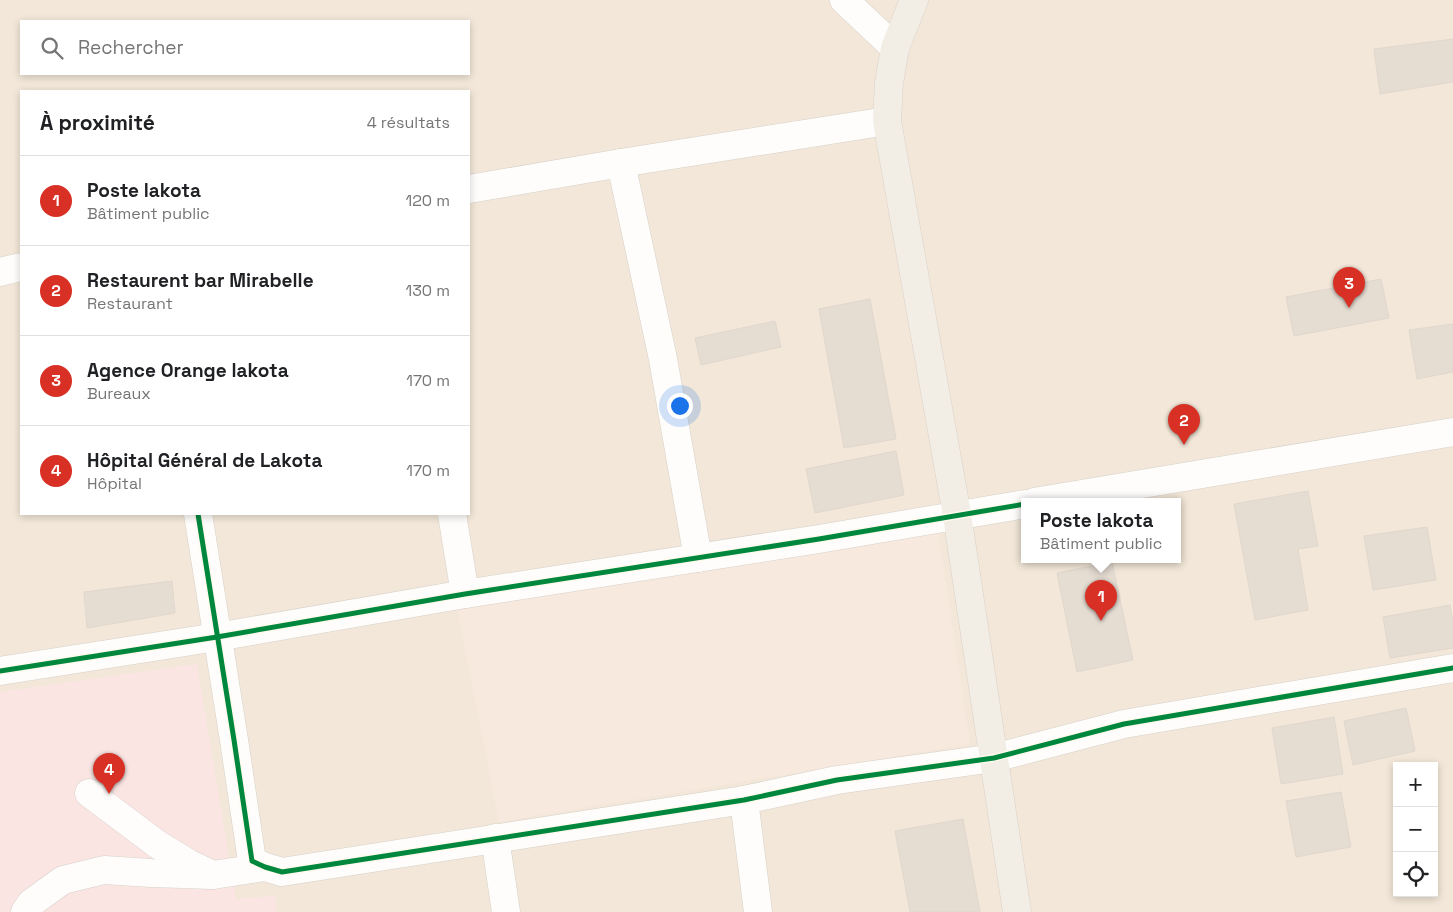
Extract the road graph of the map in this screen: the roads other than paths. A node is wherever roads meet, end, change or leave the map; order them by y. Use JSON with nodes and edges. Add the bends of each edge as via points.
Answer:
{"nodes":[{"id":1,"x":844,"y":0,"type":"edge"},
{"id":2,"x":914,"y":0,"type":"edge"},
{"id":3,"x":895,"y":48,"type":"junction"},
{"id":4,"x":887,"y":121,"type":"junction"},
{"id":5,"x":621,"y":163,"type":"junction"},
{"id":6,"x":470,"y":189,"type":"edge"},
{"id":7,"x":20,"y":267,"type":"edge"},
{"id":8,"x":0,"y":272,"type":"edge"},
{"id":9,"x":1453,"y":432,"type":"edge"},
{"id":10,"x":1058,"y":498,"type":"edge"},
{"id":11,"x":1021,"y":505,"type":"edge"},
{"id":12,"x":198,"y":515,"type":"edge"},
{"id":13,"x":452,"y":515,"type":"edge"},
{"id":14,"x":957,"y":515,"type":"junction"},
{"id":15,"x":698,"y":558,"type":"junction"},
{"id":16,"x":465,"y":594,"type":"junction"},
{"id":17,"x":217,"y":637,"type":"junction"},
{"id":18,"x":1453,"y":668,"type":"edge"},
{"id":19,"x":0,"y":671,"type":"edge"},
{"id":20,"x":994,"y":758,"type":"junction"},
{"id":21,"x":89,"y":793,"type":"dead end"},
{"id":22,"x":744,"y":800,"type":"junction"},
{"id":23,"x":495,"y":838,"type":"junction"},
{"id":24,"x":265,"y":868,"type":"junction"},
{"id":25,"x":213,"y":875,"type":"junction"},
{"id":26,"x":25,"y":912,"type":"edge"},
{"id":27,"x":506,"y":912,"type":"edge"},
{"id":28,"x":758,"y":912,"type":"edge"},
{"id":29,"x":1017,"y":912,"type":"edge"}],
"edges":[{"from":1,"to":3,"type":"street"},
{"from":2,"to":3,"type":"main road"},
{"from":3,"to":4,"type":"main road"},
{"from":4,"to":5,"type":"street"},
{"from":4,"to":14,"type":"main road"},
{"from":5,"to":6,"type":"street"},
{"from":5,"to":15,"type":"street","via":[[663,359]]},
{"from":7,"to":8,"type":"street"},
{"from":9,"to":10,"type":"street"},
{"from":11,"to":14,"type":"street"},
{"from":12,"to":17,"type":"street"},
{"from":13,"to":16,"type":"street"},
{"from":14,"to":15,"type":"street"},
{"from":14,"to":20,"type":"main road"},
{"from":15,"to":16,"type":"street"},
{"from":16,"to":17,"type":"street"},
{"from":17,"to":19,"type":"street"},
{"from":17,"to":24,"type":"street","via":[[252,860]]},
{"from":18,"to":20,"type":"street","via":[[1124,724]]},
{"from":20,"to":22,"type":"street","via":[[837,780]]},
{"from":20,"to":29,"type":"main road"},
{"from":21,"to":25,"type":"street","via":[[157,844]]},
{"from":22,"to":23,"type":"street"},
{"from":22,"to":28,"type":"street"},
{"from":23,"to":24,"type":"street","via":[[282,872]]},
{"from":23,"to":27,"type":"street"},
{"from":24,"to":25,"type":"street"},
{"from":25,"to":26,"type":"street","via":[[104,870],[64,880],[31,903]]}]}
